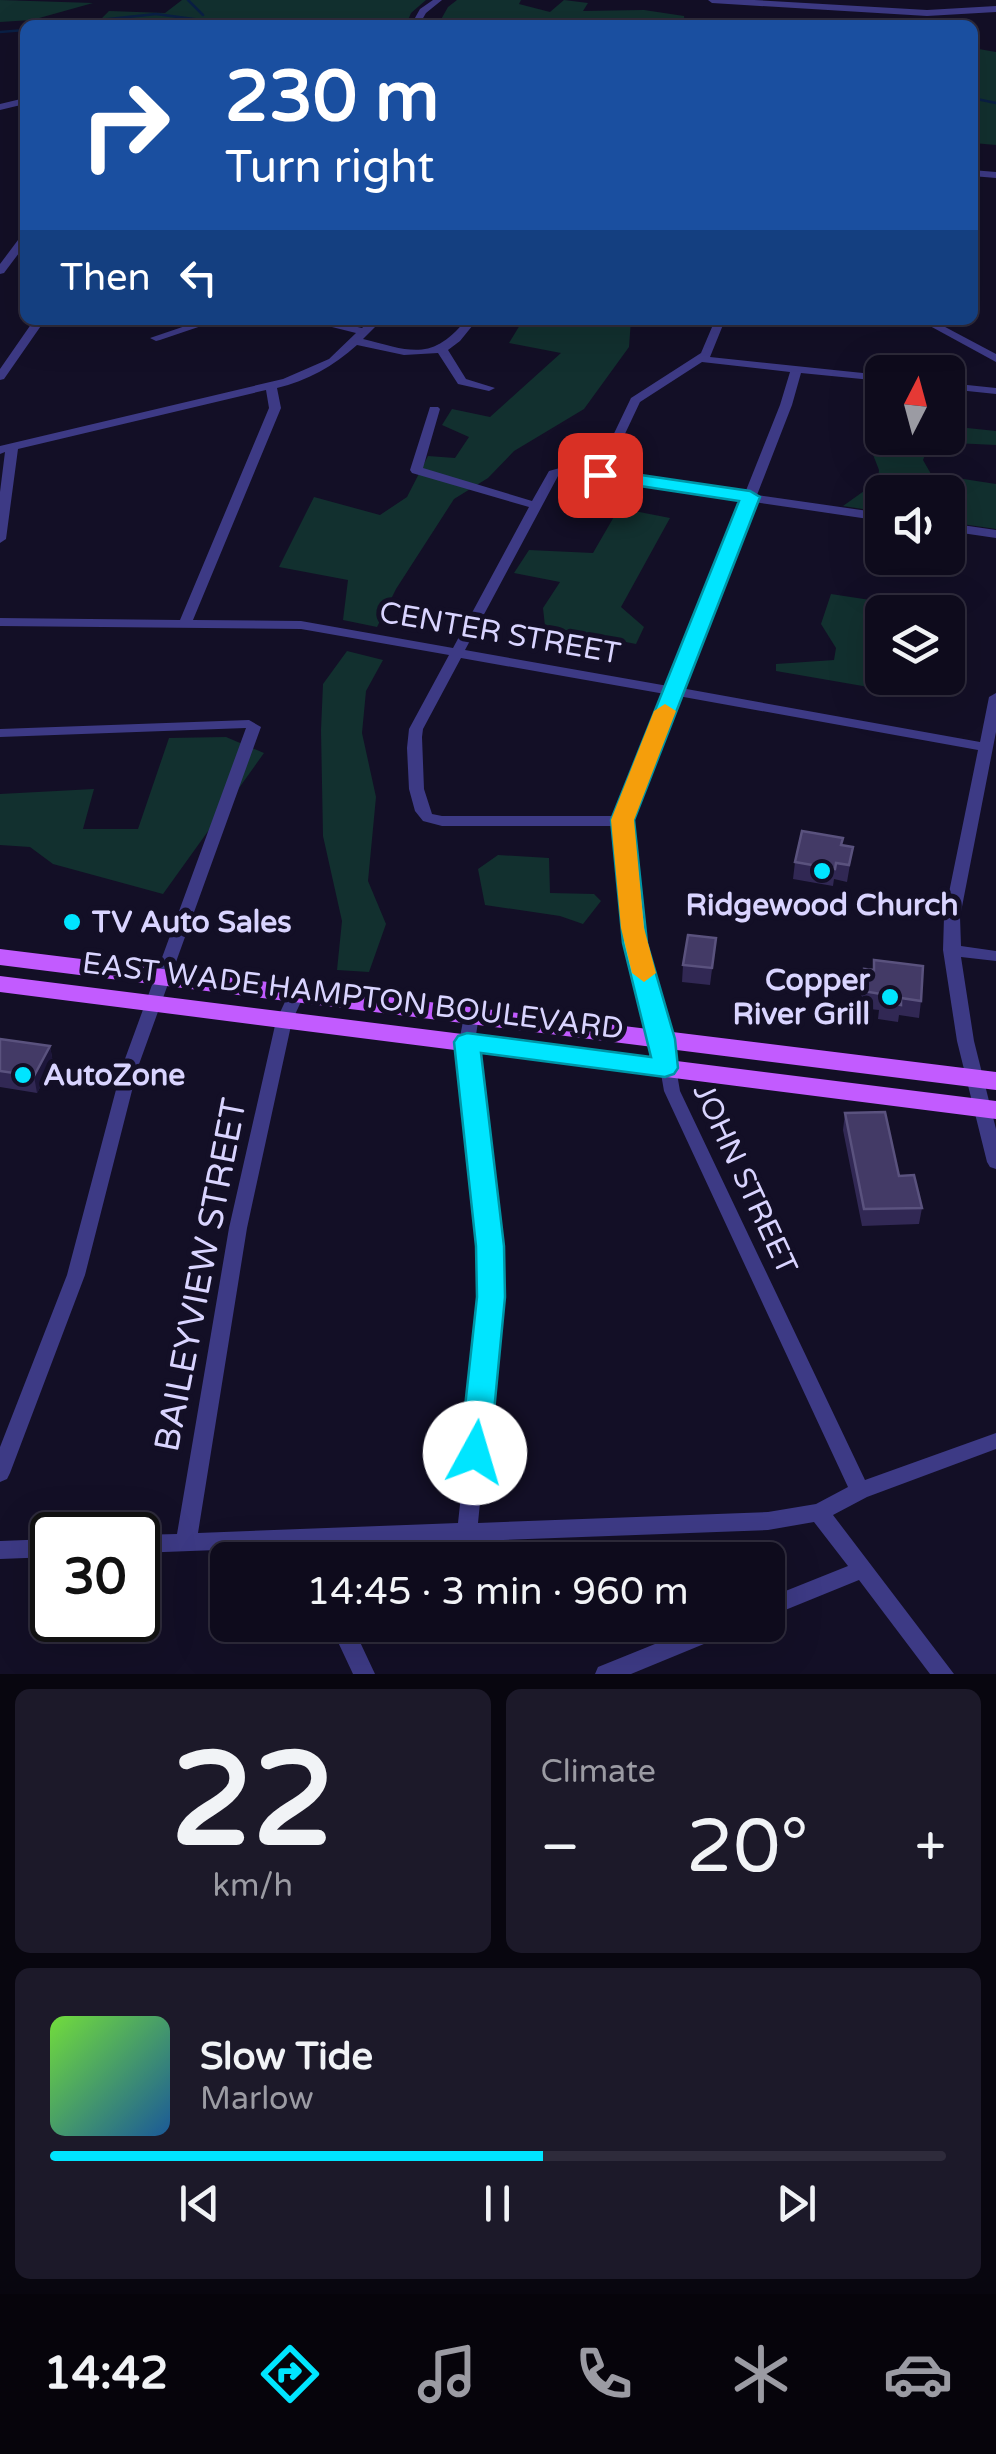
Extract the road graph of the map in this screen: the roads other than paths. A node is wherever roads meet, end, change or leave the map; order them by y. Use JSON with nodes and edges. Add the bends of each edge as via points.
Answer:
{"nodes":[{"id":1,"x":438,"y":0,"type":"edge"},
{"id":2,"x":712,"y":0,"type":"edge"},
{"id":3,"x":996,"y":10,"type":"edge"},
{"id":4,"x":418,"y":20,"type":"edge"},
{"id":5,"x":20,"y":244,"type":"edge"},
{"id":6,"x":0,"y":271,"type":"edge"},
{"id":7,"x":36,"y":325,"type":"edge"},
{"id":8,"x":198,"y":325,"type":"edge"},
{"id":9,"x":325,"y":325,"type":"edge"},
{"id":10,"x":372,"y":325,"type":"edge"},
{"id":11,"x":468,"y":325,"type":"edge"},
{"id":12,"x":718,"y":325,"type":"edge"},
{"id":13,"x":934,"y":325,"type":"edge"},
{"id":14,"x":361,"y":336,"type":"junction"},
{"id":15,"x":156,"y":338,"type":"dead end"},
{"id":16,"x":441,"y":348,"type":"junction"},
{"id":17,"x":994,"y":356,"type":"edge"},
{"id":18,"x":702,"y":359,"type":"junction"},
{"id":19,"x":796,"y":369,"type":"junction"},
{"id":20,"x":865,"y":376,"type":"edge"},
{"id":21,"x":0,"y":377,"type":"edge"},
{"id":22,"x":271,"y":386,"type":"junction"},
{"id":23,"x":489,"y":388,"type":"dead end"},
{"id":24,"x":965,"y":388,"type":"edge"},
{"id":25,"x":996,"y":391,"type":"edge"},
{"id":26,"x":434,"y":409,"type":"dead end"},
{"id":27,"x":6,"y":449,"type":"edge"},
{"id":28,"x":600,"y":475,"type":"junction"},
{"id":29,"x":750,"y":497,"type":"junction"},
{"id":30,"x":537,"y":506,"type":"junction"},
{"id":31,"x":865,"y":514,"type":"edge"},
{"id":32,"x":965,"y":529,"type":"edge"},
{"id":33,"x":996,"y":534,"type":"edge"},
{"id":34,"x":0,"y":539,"type":"edge"},
{"id":35,"x":0,"y":622,"type":"edge"},
{"id":36,"x":185,"y":624,"type":"junction"},
{"id":37,"x":458,"y":654,"type":"junction"},
{"id":38,"x":672,"y":692,"type":"junction"},
{"id":39,"x":996,"y":697,"type":"edge"},
{"id":40,"x":0,"y":733,"type":"edge"},
{"id":41,"x":986,"y":747,"type":"junction"},
{"id":42,"x":622,"y":820,"type":"junction"},
{"id":43,"x":951,"y":950,"type":"junction"},
{"id":44,"x":0,"y":956,"type":"edge"},
{"id":45,"x":996,"y":956,"type":"edge"},
{"id":46,"x":162,"y":976,"type":"junction"},
{"id":47,"x":0,"y":984,"type":"edge"},
{"id":48,"x":297,"y":993,"type":"junction"},
{"id":49,"x":153,"y":1002,"type":"junction"},
{"id":50,"x":471,"y":1015,"type":"junction"},
{"id":51,"x":284,"y":1021,"type":"junction"},
{"id":52,"x":662,"y":1039,"type":"junction"},
{"id":53,"x":467,"y":1042,"type":"junction"},
{"id":54,"x":665,"y":1068,"type":"junction"},
{"id":55,"x":986,"y":1080,"type":"edge"},
{"id":56,"x":990,"y":1110,"type":"edge"},
{"id":57,"x":996,"y":1162,"type":"edge"},
{"id":58,"x":996,"y":1441,"type":"edge"},
{"id":59,"x":0,"y":1473,"type":"edge"},
{"id":60,"x":860,"y":1491,"type":"junction"},
{"id":61,"x":820,"y":1512,"type":"junction"},
{"id":62,"x":467,"y":1531,"type":"junction"},
{"id":63,"x":299,"y":1538,"type":"junction"},
{"id":64,"x":186,"y":1542,"type":"junction"},
{"id":65,"x":301,"y":1542,"type":"edge"},
{"id":66,"x":160,"y":1543,"type":"edge"},
{"id":67,"x":30,"y":1549,"type":"edge"},
{"id":68,"x":0,"y":1550,"type":"edge"},
{"id":69,"x":863,"y":1569,"type":"junction"},
{"id":70,"x":785,"y":1601,"type":"edge"},
{"id":71,"x":349,"y":1642,"type":"edge"},
{"id":72,"x":684,"y":1642,"type":"edge"},
{"id":73,"x":364,"y":1674,"type":"edge"},
{"id":74,"x":606,"y":1674,"type":"edge"},
{"id":75,"x":943,"y":1674,"type":"edge"}],
"edges":[{"from":1,"to":4,"type":"street"},
{"from":2,"to":3,"type":"street","via":[[927,13]]},
{"from":5,"to":6,"type":"street"},
{"from":7,"to":21,"type":"street"},
{"from":8,"to":15,"type":"street"},
{"from":9,"to":14,"type":"street"},
{"from":10,"to":14,"type":"street"},
{"from":11,"to":16,"type":"street"},
{"from":12,"to":18,"type":"street"},
{"from":13,"to":17,"type":"street"},
{"from":14,"to":16,"type":"street","via":[[411,352]]},
{"from":14,"to":22,"type":"street","via":[[326,365]]},
{"from":16,"to":23,"type":"street","via":[[462,382]]},
{"from":18,"to":19,"type":"street"},
{"from":18,"to":28,"type":"street","via":[[635,400]]},
{"from":19,"to":20,"type":"street"},
{"from":19,"to":29,"type":"street","name":"JOHN STREET"},
{"from":22,"to":27,"type":"street"},
{"from":22,"to":36,"type":"street","via":[[275,408]]},
{"from":24,"to":25,"type":"street"},
{"from":26,"to":30,"type":"street","via":[[416,470]]},
{"from":27,"to":34,"type":"street"},
{"from":28,"to":29,"type":"street"},
{"from":28,"to":30,"type":"street","via":[[555,472]]},
{"from":29,"to":31,"type":"street"},
{"from":29,"to":38,"type":"street","name":"JOHN STREET"},
{"from":30,"to":37,"type":"street"},
{"from":32,"to":33,"type":"street"},
{"from":35,"to":36,"type":"street","name":"CENTER STREET"},
{"from":36,"to":37,"type":"street","name":"CENTER STREET","via":[[301,625]]},
{"from":37,"to":38,"type":"street","name":"CENTER STREET"},
{"from":37,"to":42,"type":"street","via":[[413,737],[425,815],[442,821]]},
{"from":38,"to":41,"type":"street","name":"CENTER STREET"},
{"from":38,"to":42,"type":"street","name":"JOHN STREET"},
{"from":39,"to":41,"type":"street"},
{"from":40,"to":46,"type":"street","via":[[254,727]]},
{"from":41,"to":43,"type":"street"},
{"from":42,"to":52,"type":"street","name":"JOHN STREET","via":[[635,943]]},
{"from":43,"to":45,"type":"street"},
{"from":43,"to":55,"type":"street","via":[[960,1022]]},
{"from":44,"to":46,"type":"main road","name":"EAST WADE HAMPTON BOULEVARD"},
{"from":46,"to":48,"type":"main road","name":"EAST WADE HAMPTON BOULEVARD"},
{"from":46,"to":49,"type":"street"},
{"from":47,"to":49,"type":"main road","name":"EAST WADE HAMPTON BOULEVARD"},
{"from":48,"to":50,"type":"main road","name":"EAST WADE HAMPTON BOULEVARD"},
{"from":48,"to":51,"type":"street","name":"BAILEYVIEW STREET"},
{"from":49,"to":51,"type":"main road","name":"EAST WADE HAMPTON BOULEVARD"},
{"from":49,"to":59,"type":"street","via":[[117,1106],[64,1314]]},
{"from":50,"to":52,"type":"main road","name":"EAST WADE HAMPTON BOULEVARD"},
{"from":50,"to":53,"type":"street"},
{"from":51,"to":53,"type":"main road","name":"EAST WADE HAMPTON BOULEVARD"},
{"from":51,"to":64,"type":"street","name":"BAILEYVIEW STREET","via":[[238,1228]]},
{"from":52,"to":54,"type":"street","name":"JOHN STREET"},
{"from":52,"to":55,"type":"main road","name":"EAST WADE HAMPTON BOULEVARD"},
{"from":53,"to":54,"type":"main road","name":"EAST WADE HAMPTON BOULEVARD"},
{"from":53,"to":62,"type":"street","via":[[491,1297]]},
{"from":54,"to":56,"type":"main road","name":"EAST WADE HAMPTON BOULEVARD"},
{"from":54,"to":60,"type":"street","name":"JOHN STREET"},
{"from":55,"to":56,"type":"street"},
{"from":56,"to":57,"type":"street"},
{"from":58,"to":60,"type":"street"},
{"from":60,"to":61,"type":"street"},
{"from":61,"to":62,"type":"street","via":[[768,1521]]},
{"from":61,"to":69,"type":"street"},
{"from":62,"to":63,"type":"street"},
{"from":63,"to":64,"type":"street"},
{"from":63,"to":65,"type":"street"},
{"from":64,"to":66,"type":"street"},
{"from":67,"to":68,"type":"street"},
{"from":69,"to":70,"type":"street"},
{"from":69,"to":75,"type":"street"},
{"from":71,"to":73,"type":"street"},
{"from":72,"to":74,"type":"street"}]}
